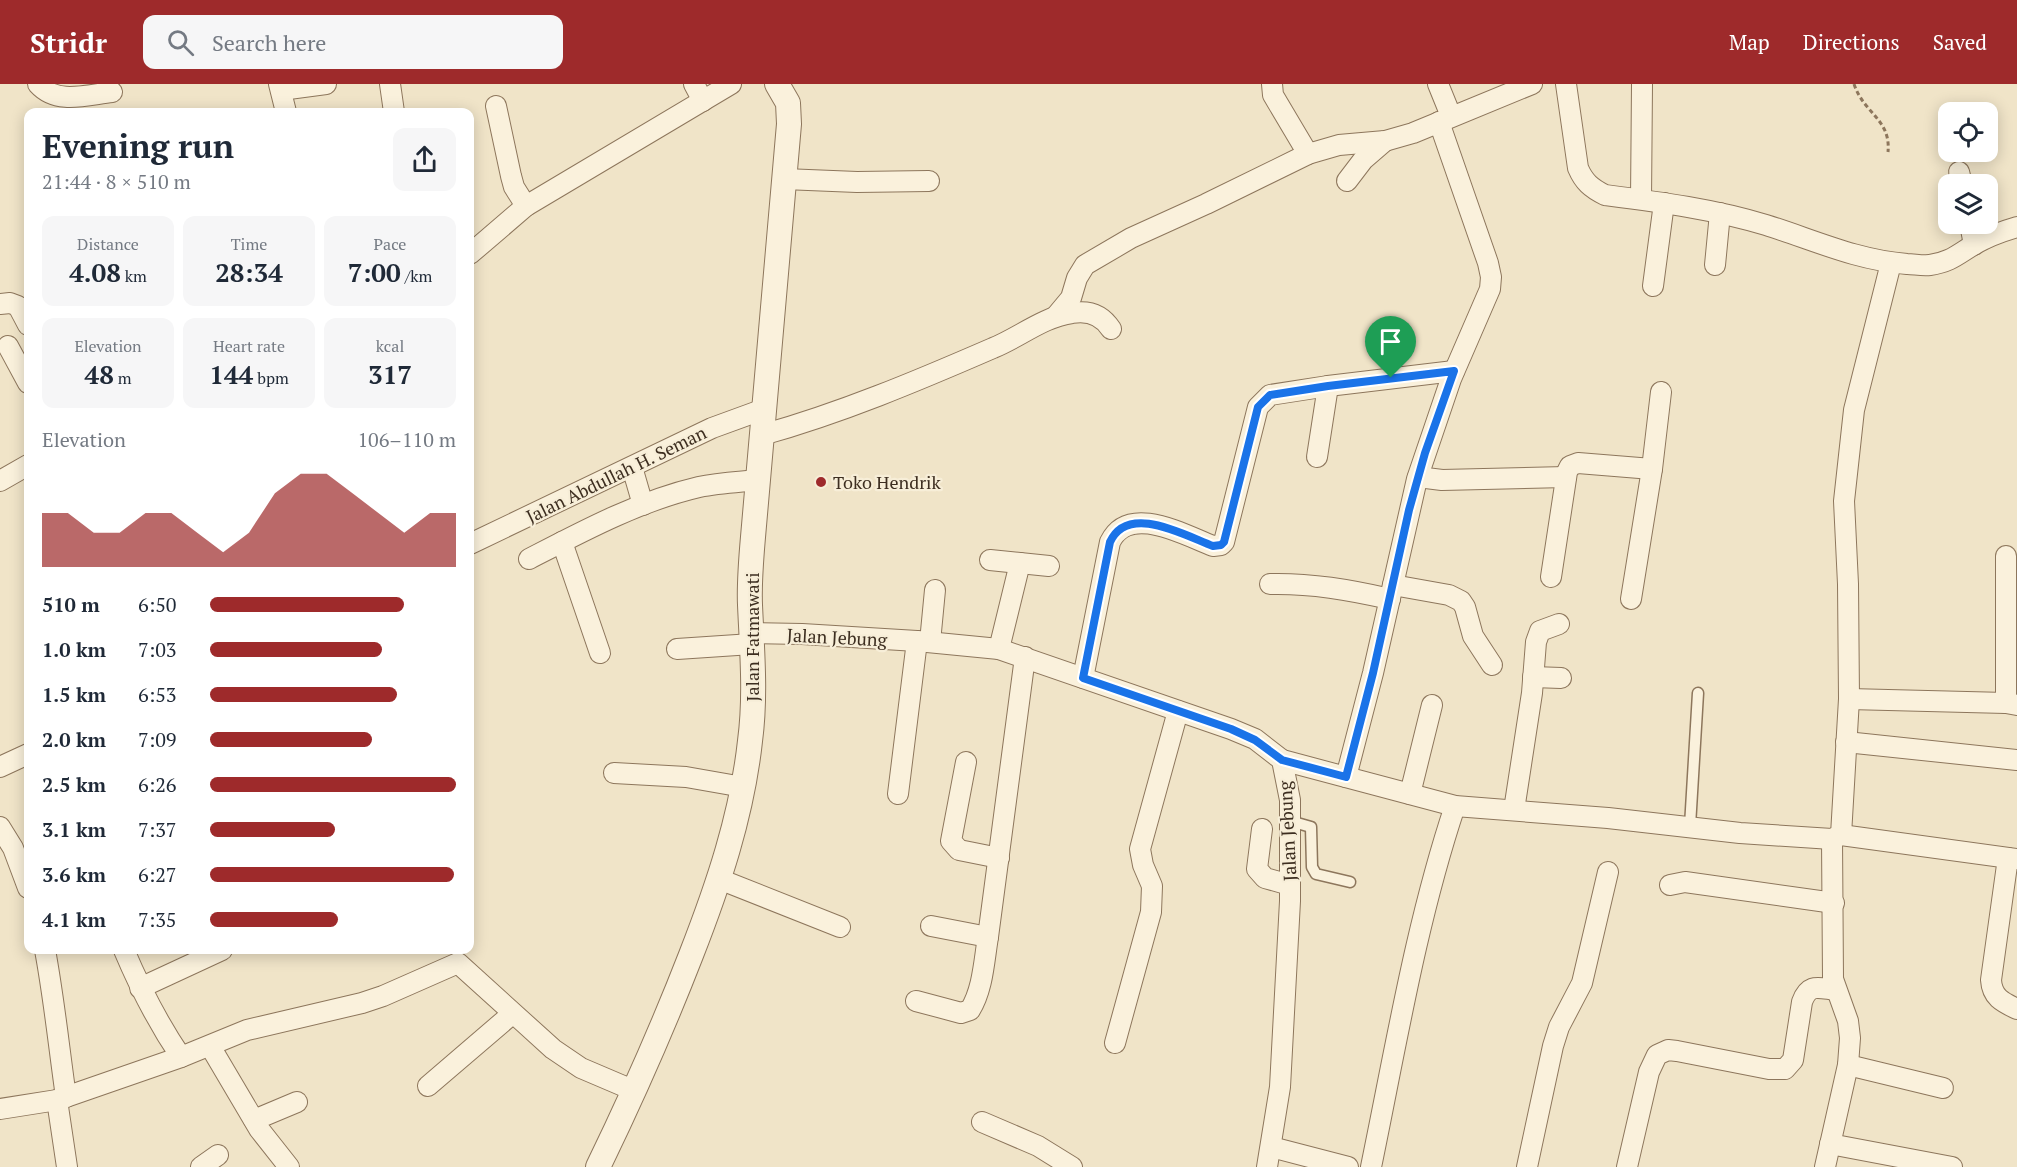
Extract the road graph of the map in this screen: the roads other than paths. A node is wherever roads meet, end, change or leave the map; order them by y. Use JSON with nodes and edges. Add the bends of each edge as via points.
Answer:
{"nodes":[{"id":1,"x":38,"y":84,"type":"edge"},
{"id":2,"x":326,"y":84,"type":"edge"},
{"id":3,"x":390,"y":84,"type":"edge"},
{"id":4,"x":731,"y":84,"type":"edge"},
{"id":5,"x":777,"y":84,"type":"edge"},
{"id":6,"x":1272,"y":84,"type":"edge"},
{"id":7,"x":1438,"y":84,"type":"edge"},
{"id":8,"x":1532,"y":84,"type":"edge"},
{"id":9,"x":1566,"y":84,"type":"edge"},
{"id":10,"x":1642,"y":85,"type":"edge"},
{"id":11,"x":280,"y":87,"type":"edge"},
{"id":12,"x":112,"y":92,"type":"dead end"},
{"id":13,"x":698,"y":92,"type":"edge"},
{"id":14,"x":65,"y":105,"type":"edge"},
{"id":15,"x":496,"y":106,"type":"dead end"},
{"id":16,"x":285,"y":108,"type":"edge"},
{"id":17,"x":393,"y":108,"type":"edge"},
{"id":18,"x":1445,"y":119,"type":"junction"},
{"id":19,"x":1385,"y":141,"type":"junction"},
{"id":20,"x":1308,"y":154,"type":"junction"},
{"id":21,"x":784,"y":179,"type":"junction"},
{"id":22,"x":929,"y":181,"type":"dead end"},
{"id":23,"x":1347,"y":181,"type":"dead end"},
{"id":24,"x":1641,"y":200,"type":"junction"},
{"id":25,"x":1664,"y":203,"type":"junction"},
{"id":26,"x":526,"y":206,"type":"junction"},
{"id":27,"x":1720,"y":213,"type":"junction"},
{"id":28,"x":2017,"y":227,"type":"edge"},
{"id":29,"x":1972,"y":234,"type":"edge"},
{"id":30,"x":1974,"y":245,"type":"junction"},
{"id":31,"x":474,"y":251,"type":"edge"},
{"id":32,"x":1891,"y":262,"type":"junction"},
{"id":33,"x":1715,"y":265,"type":"dead end"},
{"id":34,"x":1653,"y":286,"type":"dead end"},
{"id":35,"x":0,"y":304,"type":"edge"},
{"id":36,"x":1056,"y":316,"type":"junction"},
{"id":37,"x":24,"y":317,"type":"edge"},
{"id":38,"x":1112,"y":329,"type":"dead end"},
{"id":39,"x":24,"y":336,"type":"edge"},
{"id":40,"x":4,"y":348,"type":"edge"},
{"id":41,"x":1454,"y":371,"type":"junction"},
{"id":42,"x":24,"y":377,"type":"edge"},
{"id":43,"x":1328,"y":386,"type":"junction"},
{"id":44,"x":1660,"y":392,"type":"dead end"},
{"id":45,"x":764,"y":409,"type":"junction"},
{"id":46,"x":762,"y":435,"type":"junction"},
{"id":47,"x":1317,"y":457,"type":"dead end"},
{"id":48,"x":24,"y":467,"type":"edge"},
{"id":49,"x":632,"y":467,"type":"junction"},
{"id":50,"x":1652,"y":469,"type":"junction"},
{"id":51,"x":1418,"y":477,"type":"junction"},
{"id":52,"x":1566,"y":477,"type":"junction"},
{"id":53,"x":758,"y":480,"type":"junction"},
{"id":54,"x":0,"y":481,"type":"edge"},
{"id":55,"x":643,"y":505,"type":"junction"},
{"id":56,"x":474,"y":542,"type":"edge"},
{"id":57,"x":562,"y":542,"type":"junction"},
{"id":58,"x":2006,"y":556,"type":"dead end"},
{"id":59,"x":529,"y":559,"type":"dead end"},
{"id":60,"x":990,"y":560,"type":"dead end"},
{"id":61,"x":1020,"y":562,"type":"junction"},
{"id":62,"x":1049,"y":566,"type":"dead end"},
{"id":63,"x":1551,"y":577,"type":"dead end"},
{"id":64,"x":1270,"y":584,"type":"dead end"},
{"id":65,"x":935,"y":590,"type":"dead end"},
{"id":66,"x":1391,"y":592,"type":"junction"},
{"id":67,"x":1631,"y":599,"type":"dead end"},
{"id":68,"x":1559,"y":624,"type":"dead end"},
{"id":69,"x":752,"y":639,"type":"junction"},
{"id":70,"x":923,"y":641,"type":"junction"},
{"id":71,"x":677,"y":649,"type":"dead end"},
{"id":72,"x":999,"y":649,"type":"junction"},
{"id":73,"x":600,"y":653,"type":"dead end"},
{"id":74,"x":1025,"y":657,"type":"junction"},
{"id":75,"x":1492,"y":665,"type":"dead end"},
{"id":76,"x":1533,"y":677,"type":"junction"},
{"id":77,"x":1083,"y":678,"type":"junction"},
{"id":78,"x":1561,"y":678,"type":"dead end"},
{"id":79,"x":1698,"y":693,"type":"dead end"},
{"id":80,"x":1849,"y":699,"type":"junction"},
{"id":81,"x":2012,"y":704,"type":"edge"},
{"id":82,"x":1432,"y":705,"type":"dead end"},
{"id":83,"x":1178,"y":711,"type":"junction"},
{"id":84,"x":1846,"y":742,"type":"junction"},
{"id":85,"x":24,"y":756,"type":"edge"},
{"id":86,"x":1282,"y":760,"type":"junction"},
{"id":87,"x":2017,"y":760,"type":"edge"},
{"id":88,"x":966,"y":762,"type":"dead end"},
{"id":89,"x":0,"y":767,"type":"edge"},
{"id":90,"x":614,"y":773,"type":"dead end"},
{"id":91,"x":1346,"y":777,"type":"junction"},
{"id":92,"x":742,"y":787,"type":"junction"},
{"id":93,"x":898,"y":794,"type":"dead end"},
{"id":94,"x":1410,"y":794,"type":"junction"},
{"id":95,"x":1455,"y":806,"type":"junction"},
{"id":96,"x":1514,"y":810,"type":"junction"},
{"id":97,"x":1290,"y":821,"type":"junction"},
{"id":98,"x":1690,"y":826,"type":"junction"},
{"id":99,"x":0,"y":827,"type":"edge"},
{"id":100,"x":1262,"y":830,"type":"dead end"},
{"id":101,"x":1836,"y":837,"type":"junction"},
{"id":102,"x":999,"y":858,"type":"junction"},
{"id":103,"x":2013,"y":859,"type":"edge"},
{"id":104,"x":1608,"y":872,"type":"dead end"},
{"id":105,"x":24,"y":877,"type":"edge"},
{"id":106,"x":719,"y":879,"type":"junction"},
{"id":107,"x":1350,"y":882,"type":"dead end"},
{"id":108,"x":1290,"y":885,"type":"junction"},
{"id":109,"x":1670,"y":885,"type":"dead end"},
{"id":110,"x":1834,"y":903,"type":"junction"},
{"id":111,"x":931,"y":926,"type":"dead end"},
{"id":112,"x":840,"y":927,"type":"dead end"},
{"id":113,"x":988,"y":937,"type":"junction"},
{"id":114,"x":46,"y":954,"type":"edge"},
{"id":115,"x":126,"y":954,"type":"edge"},
{"id":116,"x":213,"y":954,"type":"edge"},
{"id":117,"x":454,"y":956,"type":"edge"},
{"id":118,"x":140,"y":988,"type":"junction"},
{"id":119,"x":1836,"y":990,"type":"junction"},
{"id":120,"x":916,"y":1001,"type":"dead end"},
{"id":121,"x":2017,"y":1009,"type":"edge"},
{"id":122,"x":512,"y":1014,"type":"junction"},
{"id":123,"x":1115,"y":1042,"type":"dead end"},
{"id":124,"x":210,"y":1046,"type":"junction"},
{"id":125,"x":181,"y":1057,"type":"junction"},
{"id":126,"x":1848,"y":1065,"type":"junction"},
{"id":127,"x":428,"y":1086,"type":"dead end"},
{"id":128,"x":1943,"y":1088,"type":"dead end"},
{"id":129,"x":635,"y":1091,"type":"junction"},
{"id":130,"x":62,"y":1099,"type":"junction"},
{"id":131,"x":297,"y":1102,"type":"dead end"},
{"id":132,"x":0,"y":1109,"type":"edge"},
{"id":133,"x":254,"y":1120,"type":"junction"},
{"id":134,"x":982,"y":1122,"type":"dead end"},
{"id":135,"x":1830,"y":1144,"type":"junction"},
{"id":136,"x":218,"y":1155,"type":"dead end"},
{"id":137,"x":1269,"y":1157,"type":"edge"},
{"id":138,"x":68,"y":1167,"type":"edge"},
{"id":139,"x":201,"y":1167,"type":"edge"},
{"id":140,"x":289,"y":1167,"type":"edge"},
{"id":141,"x":598,"y":1167,"type":"edge"},
{"id":142,"x":1072,"y":1167,"type":"edge"},
{"id":143,"x":1348,"y":1167,"type":"edge"},
{"id":144,"x":1371,"y":1167,"type":"edge"},
{"id":145,"x":1527,"y":1167,"type":"edge"},
{"id":146,"x":1627,"y":1167,"type":"edge"},
{"id":147,"x":1825,"y":1167,"type":"edge"},
{"id":148,"x":1952,"y":1167,"type":"edge"}],
"edges":[{"from":1,"to":14,"type":"street"},
{"from":2,"to":11,"type":"street"},
{"from":3,"to":17,"type":"street"},
{"from":4,"to":13,"type":"street"},
{"from":5,"to":21,"type":"street","name":"Jalan Fatmawati","via":[[790,111]]},
{"from":6,"to":20,"type":"street","via":[[1273,95]]},
{"from":7,"to":18,"type":"street"},
{"from":8,"to":18,"type":"street"},
{"from":9,"to":24,"type":"street","via":[[1578,168],[1584,181],[1605,195]]},
{"from":10,"to":24,"type":"street"},
{"from":11,"to":16,"type":"street"},
{"from":12,"to":14,"type":"street"},
{"from":13,"to":26,"type":"street"},
{"from":15,"to":26,"type":"street","via":[[514,187]]},
{"from":18,"to":19,"type":"street"},
{"from":18,"to":41,"type":"street","via":[[1491,277],[1485,302]]},
{"from":19,"to":20,"type":"street","via":[[1339,145]]},
{"from":19,"to":23,"type":"street"},
{"from":20,"to":36,"type":"street","via":[[1131,238],[1085,265],[1071,298]]},
{"from":21,"to":22,"type":"street"},
{"from":21,"to":45,"type":"street","name":"Jalan Fatmawati"},
{"from":24,"to":25,"type":"street"},
{"from":25,"to":27,"type":"street"},
{"from":25,"to":34,"type":"street"},
{"from":26,"to":31,"type":"street"},
{"from":27,"to":32,"type":"street","via":[[1767,225],[1831,249]]},
{"from":27,"to":33,"type":"street"},
{"from":28,"to":30,"type":"street"},
{"from":29,"to":30,"type":"street"},
{"from":30,"to":32,"type":"street","via":[[1946,262]]},
{"from":32,"to":80,"type":"street","via":[[1854,410],[1845,490]]},
{"from":35,"to":37,"type":"street","via":[[18,306]]},
{"from":36,"to":38,"type":"street","via":[[1093,313]]},
{"from":36,"to":46,"type":"street","via":[[909,384],[813,421]]},
{"from":39,"to":40,"type":"street"},
{"from":40,"to":42,"type":"street"},
{"from":41,"to":43,"type":"street"},
{"from":41,"to":51,"type":"street"},
{"from":43,"to":47,"type":"street"},
{"from":43,"to":77,"type":"street","via":[[1270,395],[1258,407],[1227,537],[1221,545],[1213,546],[1153,524],[1138,522],[1119,529],[1110,542]]},
{"from":44,"to":50,"type":"street"},
{"from":45,"to":46,"type":"street","name":"Jalan Fatmawati"},
{"from":45,"to":49,"type":"street","name":"Jalan Abdullah H. Seman","via":[[712,428]]},
{"from":46,"to":53,"type":"street","name":"Jalan Fatmawati"},
{"from":48,"to":54,"type":"street"},
{"from":49,"to":55,"type":"street"},
{"from":49,"to":56,"type":"street","name":"Jalan Abdullah H. Seman"},
{"from":50,"to":52,"type":"street","via":[[1578,463],[1570,466]]},
{"from":50,"to":67,"type":"street"},
{"from":51,"to":52,"type":"street"},
{"from":51,"to":66,"type":"street"},
{"from":52,"to":63,"type":"street"},
{"from":53,"to":55,"type":"street","via":[[701,487]]},
{"from":53,"to":69,"type":"street","name":"Jalan Fatmawati","via":[[751,575]]},
{"from":55,"to":57,"type":"street"},
{"from":57,"to":59,"type":"street"},
{"from":57,"to":73,"type":"street"},
{"from":58,"to":81,"type":"street"},
{"from":60,"to":61,"type":"street"},
{"from":61,"to":62,"type":"street"},
{"from":61,"to":72,"type":"street"},
{"from":64,"to":66,"type":"street"},
{"from":65,"to":70,"type":"street"},
{"from":66,"to":75,"type":"street","via":[[1449,595],[1461,601],[1473,636]]},
{"from":66,"to":91,"type":"street"},
{"from":68,"to":76,"type":"street","via":[[1538,636]]},
{"from":69,"to":70,"type":"street","name":"Jalan Jebung","via":[[802,634]]},
{"from":69,"to":71,"type":"street","name":"Jalan Jebung"},
{"from":69,"to":92,"type":"street","name":"Jalan Fatmawati","via":[[751,740]]},
{"from":70,"to":72,"type":"street","name":"Jalan Jebung"},
{"from":70,"to":93,"type":"street"},
{"from":72,"to":74,"type":"street","name":"Jalan Jebung"},
{"from":74,"to":77,"type":"street","name":"Jalan Jebung"},
{"from":74,"to":102,"type":"street"},
{"from":76,"to":78,"type":"street"},
{"from":76,"to":96,"type":"street"},
{"from":77,"to":83,"type":"street","name":"Jalan Jebung"},
{"from":79,"to":98,"type":"lane"},
{"from":80,"to":81,"type":"street"},
{"from":80,"to":84,"type":"street"},
{"from":82,"to":94,"type":"street"},
{"from":83,"to":86,"type":"street","name":"Jalan Jebung","via":[[1255,740]]},
{"from":83,"to":123,"type":"street","via":[[1140,849],[1152,886],[1151,912]]},
{"from":84,"to":87,"type":"street"},
{"from":84,"to":101,"type":"street"},
{"from":85,"to":89,"type":"street"},
{"from":86,"to":91,"type":"street"},
{"from":86,"to":97,"type":"street","name":"Jalan Jebung"},
{"from":88,"to":102,"type":"street","via":[[951,842],[959,850]]},
{"from":90,"to":92,"type":"street","via":[[686,777]]},
{"from":91,"to":94,"type":"street"},
{"from":92,"to":106,"type":"street","name":"Jalan Fatmawati"},
{"from":94,"to":95,"type":"street"},
{"from":95,"to":96,"type":"street"},
{"from":95,"to":144,"type":"street","via":[[1426,906]]},
{"from":96,"to":98,"type":"street"},
{"from":97,"to":107,"type":"lane","via":[[1312,829],[1313,871]]},
{"from":97,"to":108,"type":"street","name":"Jalan Jebung"},
{"from":98,"to":101,"type":"street","via":[[1740,833]]},
{"from":99,"to":105,"type":"street"},
{"from":100,"to":108,"type":"street","via":[[1257,869],[1265,878]]},
{"from":101,"to":103,"type":"street"},
{"from":101,"to":110,"type":"street"},
{"from":102,"to":113,"type":"street"},
{"from":103,"to":121,"type":"street","via":[[1991,989],[1999,999]]},
{"from":104,"to":145,"type":"street","via":[[1582,983],[1553,1046]]},
{"from":106,"to":112,"type":"street"},
{"from":106,"to":129,"type":"street","name":"Jalan Fatmawati","via":[[670,1011]]},
{"from":108,"to":137,"type":"street","name":"Jalan Jebung","via":[[1280,1087]]},
{"from":109,"to":110,"type":"street","via":[[1685,882]]},
{"from":110,"to":119,"type":"street"},
{"from":111,"to":113,"type":"street"},
{"from":113,"to":120,"type":"street","via":[[983,971],[970,1010],[961,1013]]},
{"from":114,"to":130,"type":"street"},
{"from":115,"to":118,"type":"street"},
{"from":116,"to":118,"type":"street"},
{"from":117,"to":122,"type":"street"},
{"from":117,"to":124,"type":"street","via":[[383,996],[247,1029]]},
{"from":118,"to":125,"type":"street"},
{"from":119,"to":126,"type":"street","via":[[1848,1021]]},
{"from":119,"to":146,"type":"street","via":[[1815,987],[1805,994],[1793,1060],[1785,1069],[1668,1050],[1657,1055]]},
{"from":122,"to":127,"type":"street"},
{"from":122,"to":129,"type":"street","via":[[581,1068]]},
{"from":124,"to":125,"type":"street"},
{"from":124,"to":133,"type":"street"},
{"from":125,"to":130,"type":"street"},
{"from":126,"to":128,"type":"street"},
{"from":126,"to":135,"type":"street"},
{"from":129,"to":141,"type":"street","name":"Jalan Fatmawati"},
{"from":130,"to":132,"type":"street"},
{"from":130,"to":138,"type":"street"},
{"from":131,"to":133,"type":"street"},
{"from":133,"to":140,"type":"street"},
{"from":134,"to":142,"type":"street","via":[[1038,1146]]},
{"from":135,"to":147,"type":"street"},
{"from":135,"to":148,"type":"street"},
{"from":136,"to":139,"type":"street"},
{"from":137,"to":143,"type":"street"}]}
